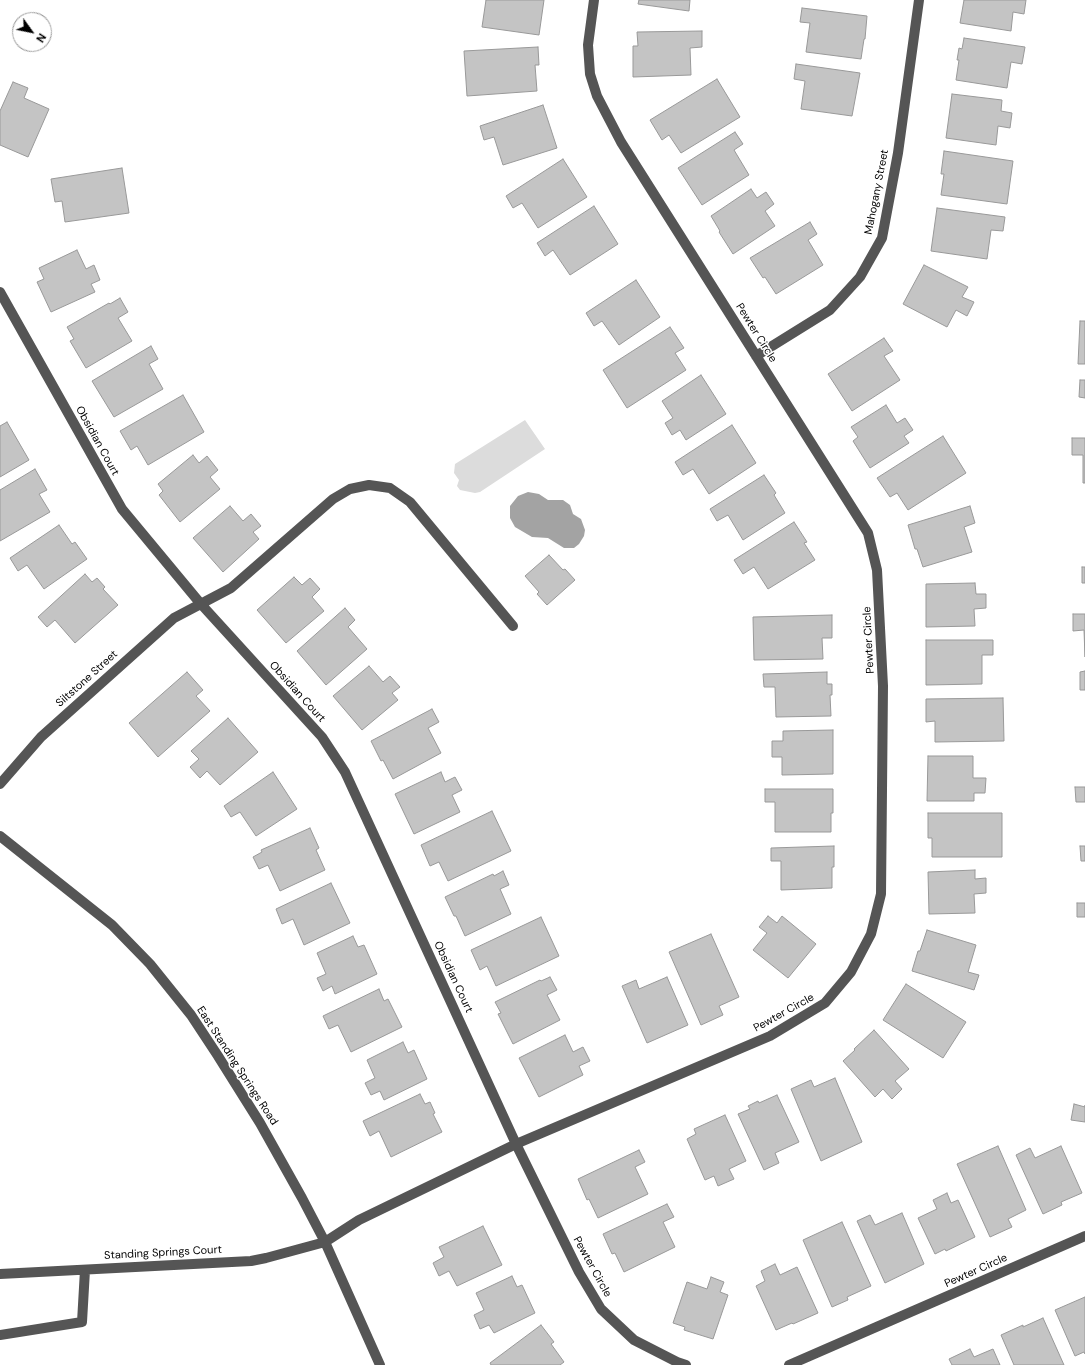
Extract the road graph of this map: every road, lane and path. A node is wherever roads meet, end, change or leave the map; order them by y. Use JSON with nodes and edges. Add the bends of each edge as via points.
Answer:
{"nodes":[{"id":1,"x":594,"y":0,"type":"edge"},
{"id":2,"x":919,"y":0,"type":"edge"},
{"id":3,"x":0,"y":292,"type":"edge"},
{"id":4,"x":756,"y":356,"type":"junction"},
{"id":5,"x":200,"y":603,"type":"junction"},
{"id":6,"x":512,"y":626,"type":"dead end"},
{"id":7,"x":0,"y":784,"type":"edge"},
{"id":8,"x":0,"y":836,"type":"edge"},
{"id":9,"x":516,"y":1144,"type":"junction"},
{"id":10,"x":1085,"y":1236,"type":"edge"},
{"id":11,"x":325,"y":1242,"type":"junction"},
{"id":12,"x":85,"y":1270,"type":"junction"},
{"id":13,"x":0,"y":1274,"type":"edge"},
{"id":14,"x":0,"y":1335,"type":"edge"},
{"id":15,"x":380,"y":1365,"type":"edge"},
{"id":16,"x":686,"y":1365,"type":"edge"},
{"id":17,"x":789,"y":1365,"type":"edge"}],
"edges":[{"from":1,"to":4,"type":"street","name":"Pewter Circle","via":[[588,45],[590,74],[597,96],[621,142]]},
{"from":2,"to":4,"type":"street","name":"Mahogany Street","via":[[898,153],[882,238],[860,277],[830,310]]},
{"from":3,"to":5,"type":"street","name":"Obsidian Court","via":[[122,509]]},
{"from":4,"to":9,"type":"street","name":"Pewter Circle","via":[[868,534],[877,570],[883,686],[881,894],[871,934],[851,972],[825,1004],[770,1036]]},
{"from":5,"to":6,"type":"street","name":"Siltstone Street","via":[[231,588],[333,499],[350,488],[370,485],[390,488],[410,502]]},
{"from":5,"to":7,"type":"street","name":"Siltstone Street","via":[[174,618],[110,675],[41,738]]},
{"from":5,"to":9,"type":"street","name":"Obsidian Court","via":[[322,737],[345,772]]},
{"from":8,"to":11,"type":"street","name":"East Standing Springs Road","via":[[112,925],[150,964],[186,1009],[218,1056],[260,1123]]},
{"from":9,"to":11,"type":"street","name":"Pewter Circle","via":[[359,1220]]},
{"from":9,"to":16,"type":"street","name":"Pewter Circle","via":[[579,1272],[601,1309],[634,1340]]},
{"from":10,"to":17,"type":"street","name":"Pewter Circle"},
{"from":11,"to":12,"type":"street","name":"Standing Springs Court","via":[[251,1261]]},
{"from":11,"to":15,"type":"street","name":"East Standing Springs Road"},
{"from":12,"to":13,"type":"street","name":"Standing Springs Court"},
{"from":12,"to":14,"type":"street","via":[[82,1322]]}]}
